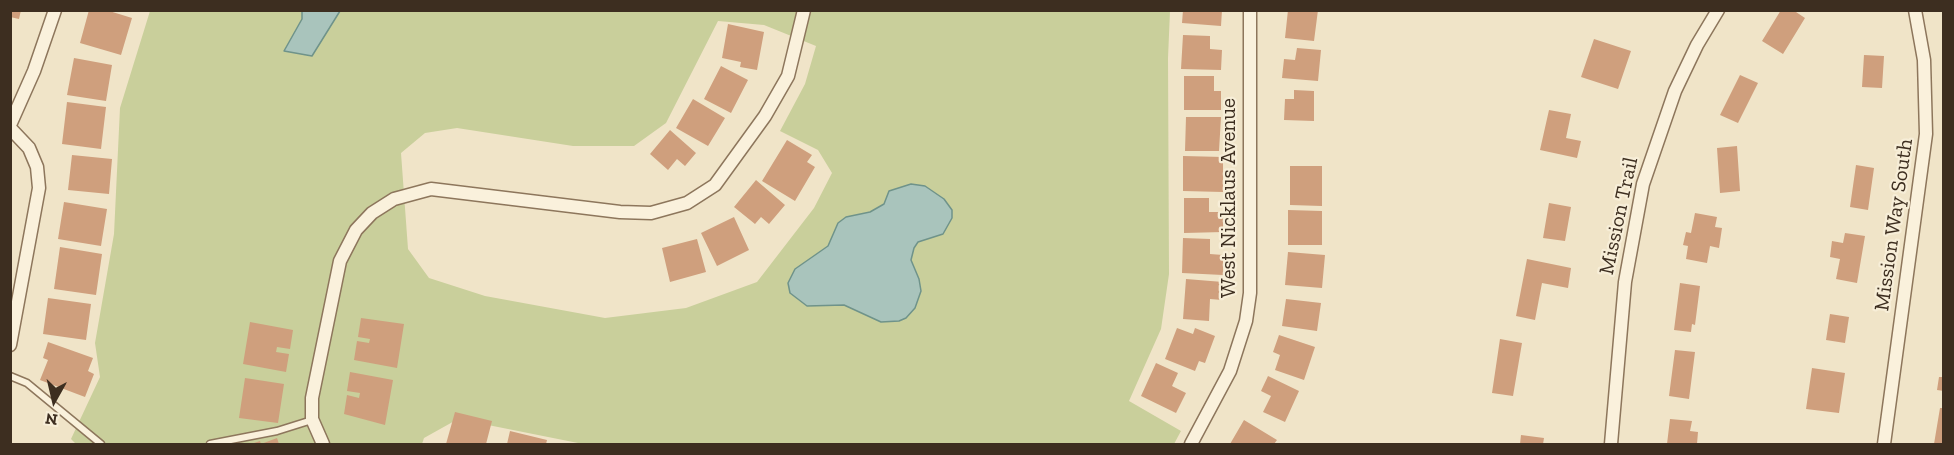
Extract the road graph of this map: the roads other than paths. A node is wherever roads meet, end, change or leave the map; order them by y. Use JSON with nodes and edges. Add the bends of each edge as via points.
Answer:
{"nodes":[{"id":1,"x":55,"y":10,"type":"edge"},
{"id":2,"x":804,"y":10,"type":"edge"},
{"id":3,"x":1250,"y":10,"type":"edge"},
{"id":4,"x":1718,"y":10,"type":"edge"},
{"id":5,"x":1915,"y":10,"type":"edge"},
{"id":6,"x":10,"y":127,"type":"edge"},
{"id":7,"x":10,"y":345,"type":"edge"},
{"id":8,"x":10,"y":376,"type":"edge"},
{"id":9,"x":312,"y":420,"type":"junction"},
{"id":10,"x":321,"y":442,"type":"edge"},
{"id":11,"x":101,"y":444,"type":"edge"},
{"id":12,"x":210,"y":444,"type":"edge"},
{"id":13,"x":1191,"y":444,"type":"edge"},
{"id":14,"x":1611,"y":444,"type":"edge"},
{"id":15,"x":1884,"y":444,"type":"edge"}],
"edges":[{"from":1,"to":6,"type":"street"},
{"from":2,"to":9,"type":"street","via":[[788,76],[765,116],[715,186],[687,203],[651,213],[620,212],[444,189],[406,194],[383,205],[356,230],[340,261],[312,398]]},
{"from":3,"to":13,"type":"street","name":"West Nicklaus Avenue","via":[[1251,250],[1247,312],[1230,371]]},
{"from":4,"to":14,"type":"street","name":"Mission Trail","via":[[1675,91],[1643,184],[1625,282]]},
{"from":5,"to":15,"type":"street","name":"Mission Way South","via":[[1924,60],[1926,134]]},
{"from":6,"to":7,"type":"street","via":[[29,148],[37,167],[39,188]]},
{"from":8,"to":11,"type":"lane","via":[[27,383]]},
{"from":9,"to":10,"type":"street"},
{"from":9,"to":12,"type":"lane"}]}
